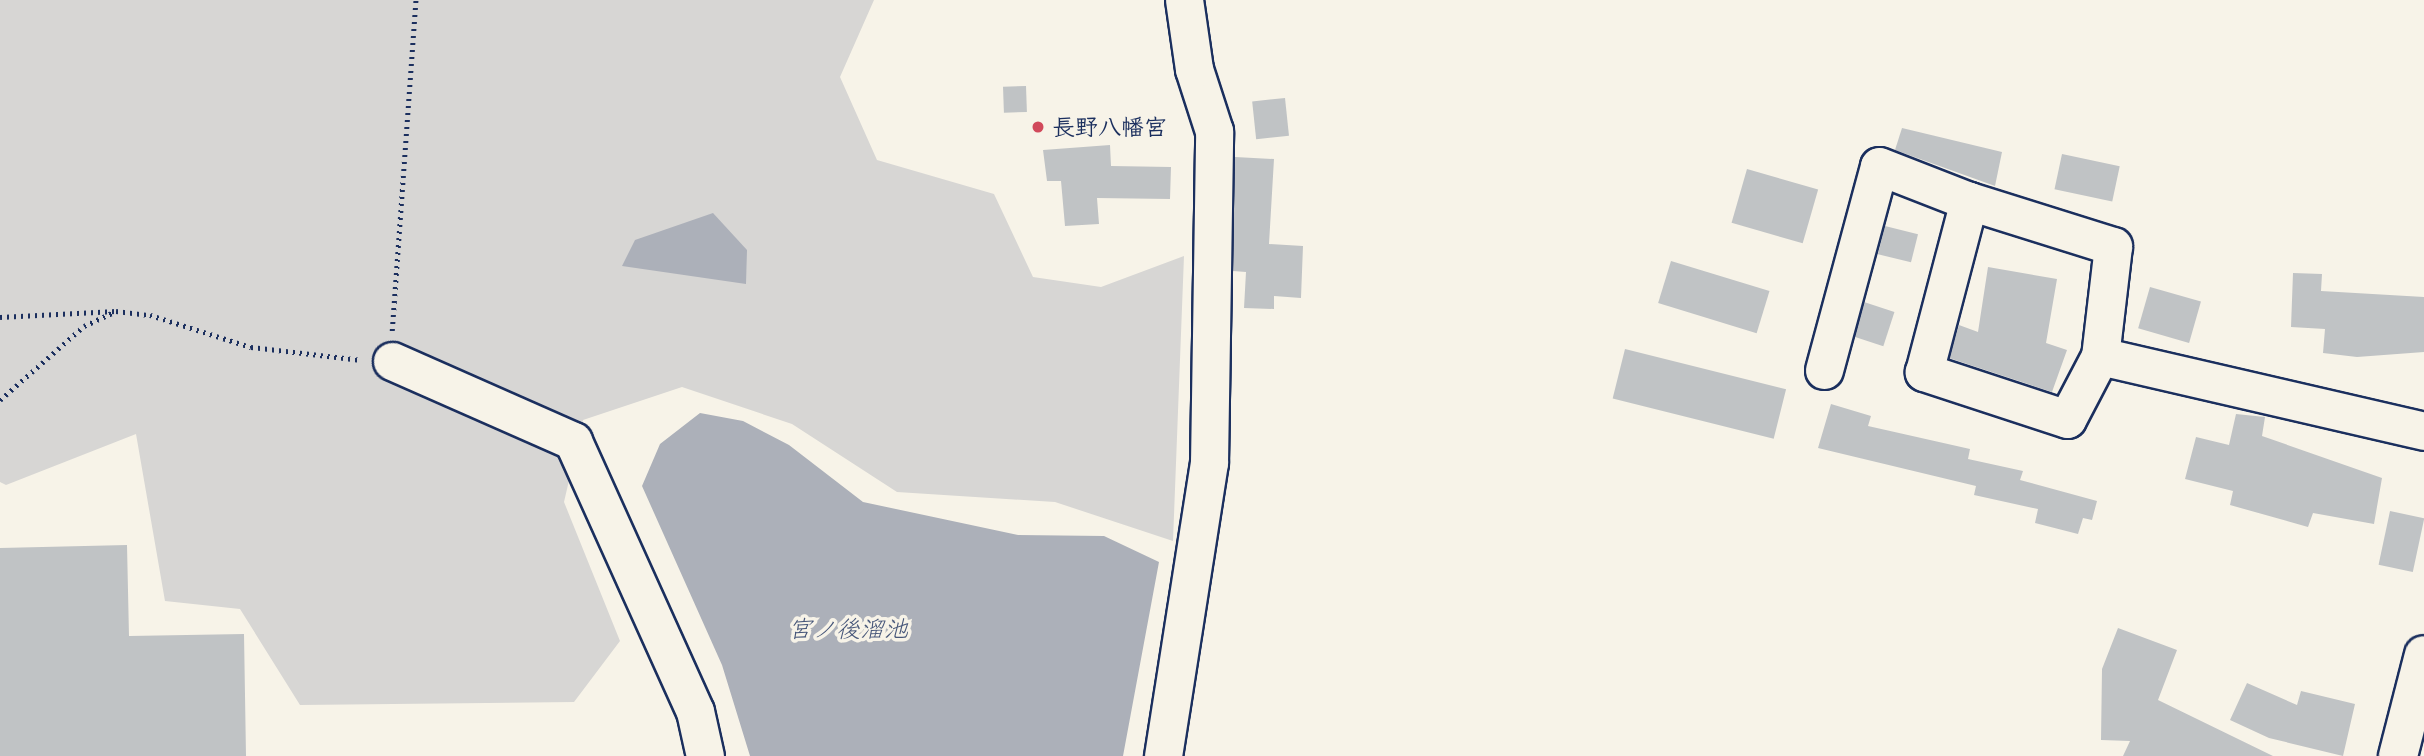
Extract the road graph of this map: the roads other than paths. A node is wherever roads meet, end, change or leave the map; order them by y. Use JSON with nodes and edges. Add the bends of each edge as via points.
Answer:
{"nodes":[{"id":1,"x":1184,"y":0,"type":"edge"},
{"id":2,"x":1969,"y":201,"type":"junction"},
{"id":3,"x":2100,"y":356,"type":"junction"},
{"id":4,"x":392,"y":361,"type":"road end"},
{"id":5,"x":1824,"y":370,"type":"dead end"},
{"id":6,"x":2424,"y":431,"type":"edge"},
{"id":7,"x":2424,"y":655,"type":"edge"},
{"id":8,"x":705,"y":756,"type":"edge"},
{"id":9,"x":1163,"y":756,"type":"edge"},
{"id":10,"x":2398,"y":756,"type":"edge"}],
"edges":[{"from":1,"to":9,"type":"street","via":[[1194,69],[1214,131],[1209,463]]},
{"from":2,"to":3,"type":"street","via":[[2113,246]]},
{"from":2,"to":3,"type":"street","via":[[1924,372],[2067,419]]},
{"from":2,"to":5,"type":"street","via":[[1879,166],[1842,287]]},
{"from":3,"to":6,"type":"street"},
{"from":4,"to":8,"type":"street","via":[[573,441],[695,711]]},
{"from":7,"to":10,"type":"main road"}]}
